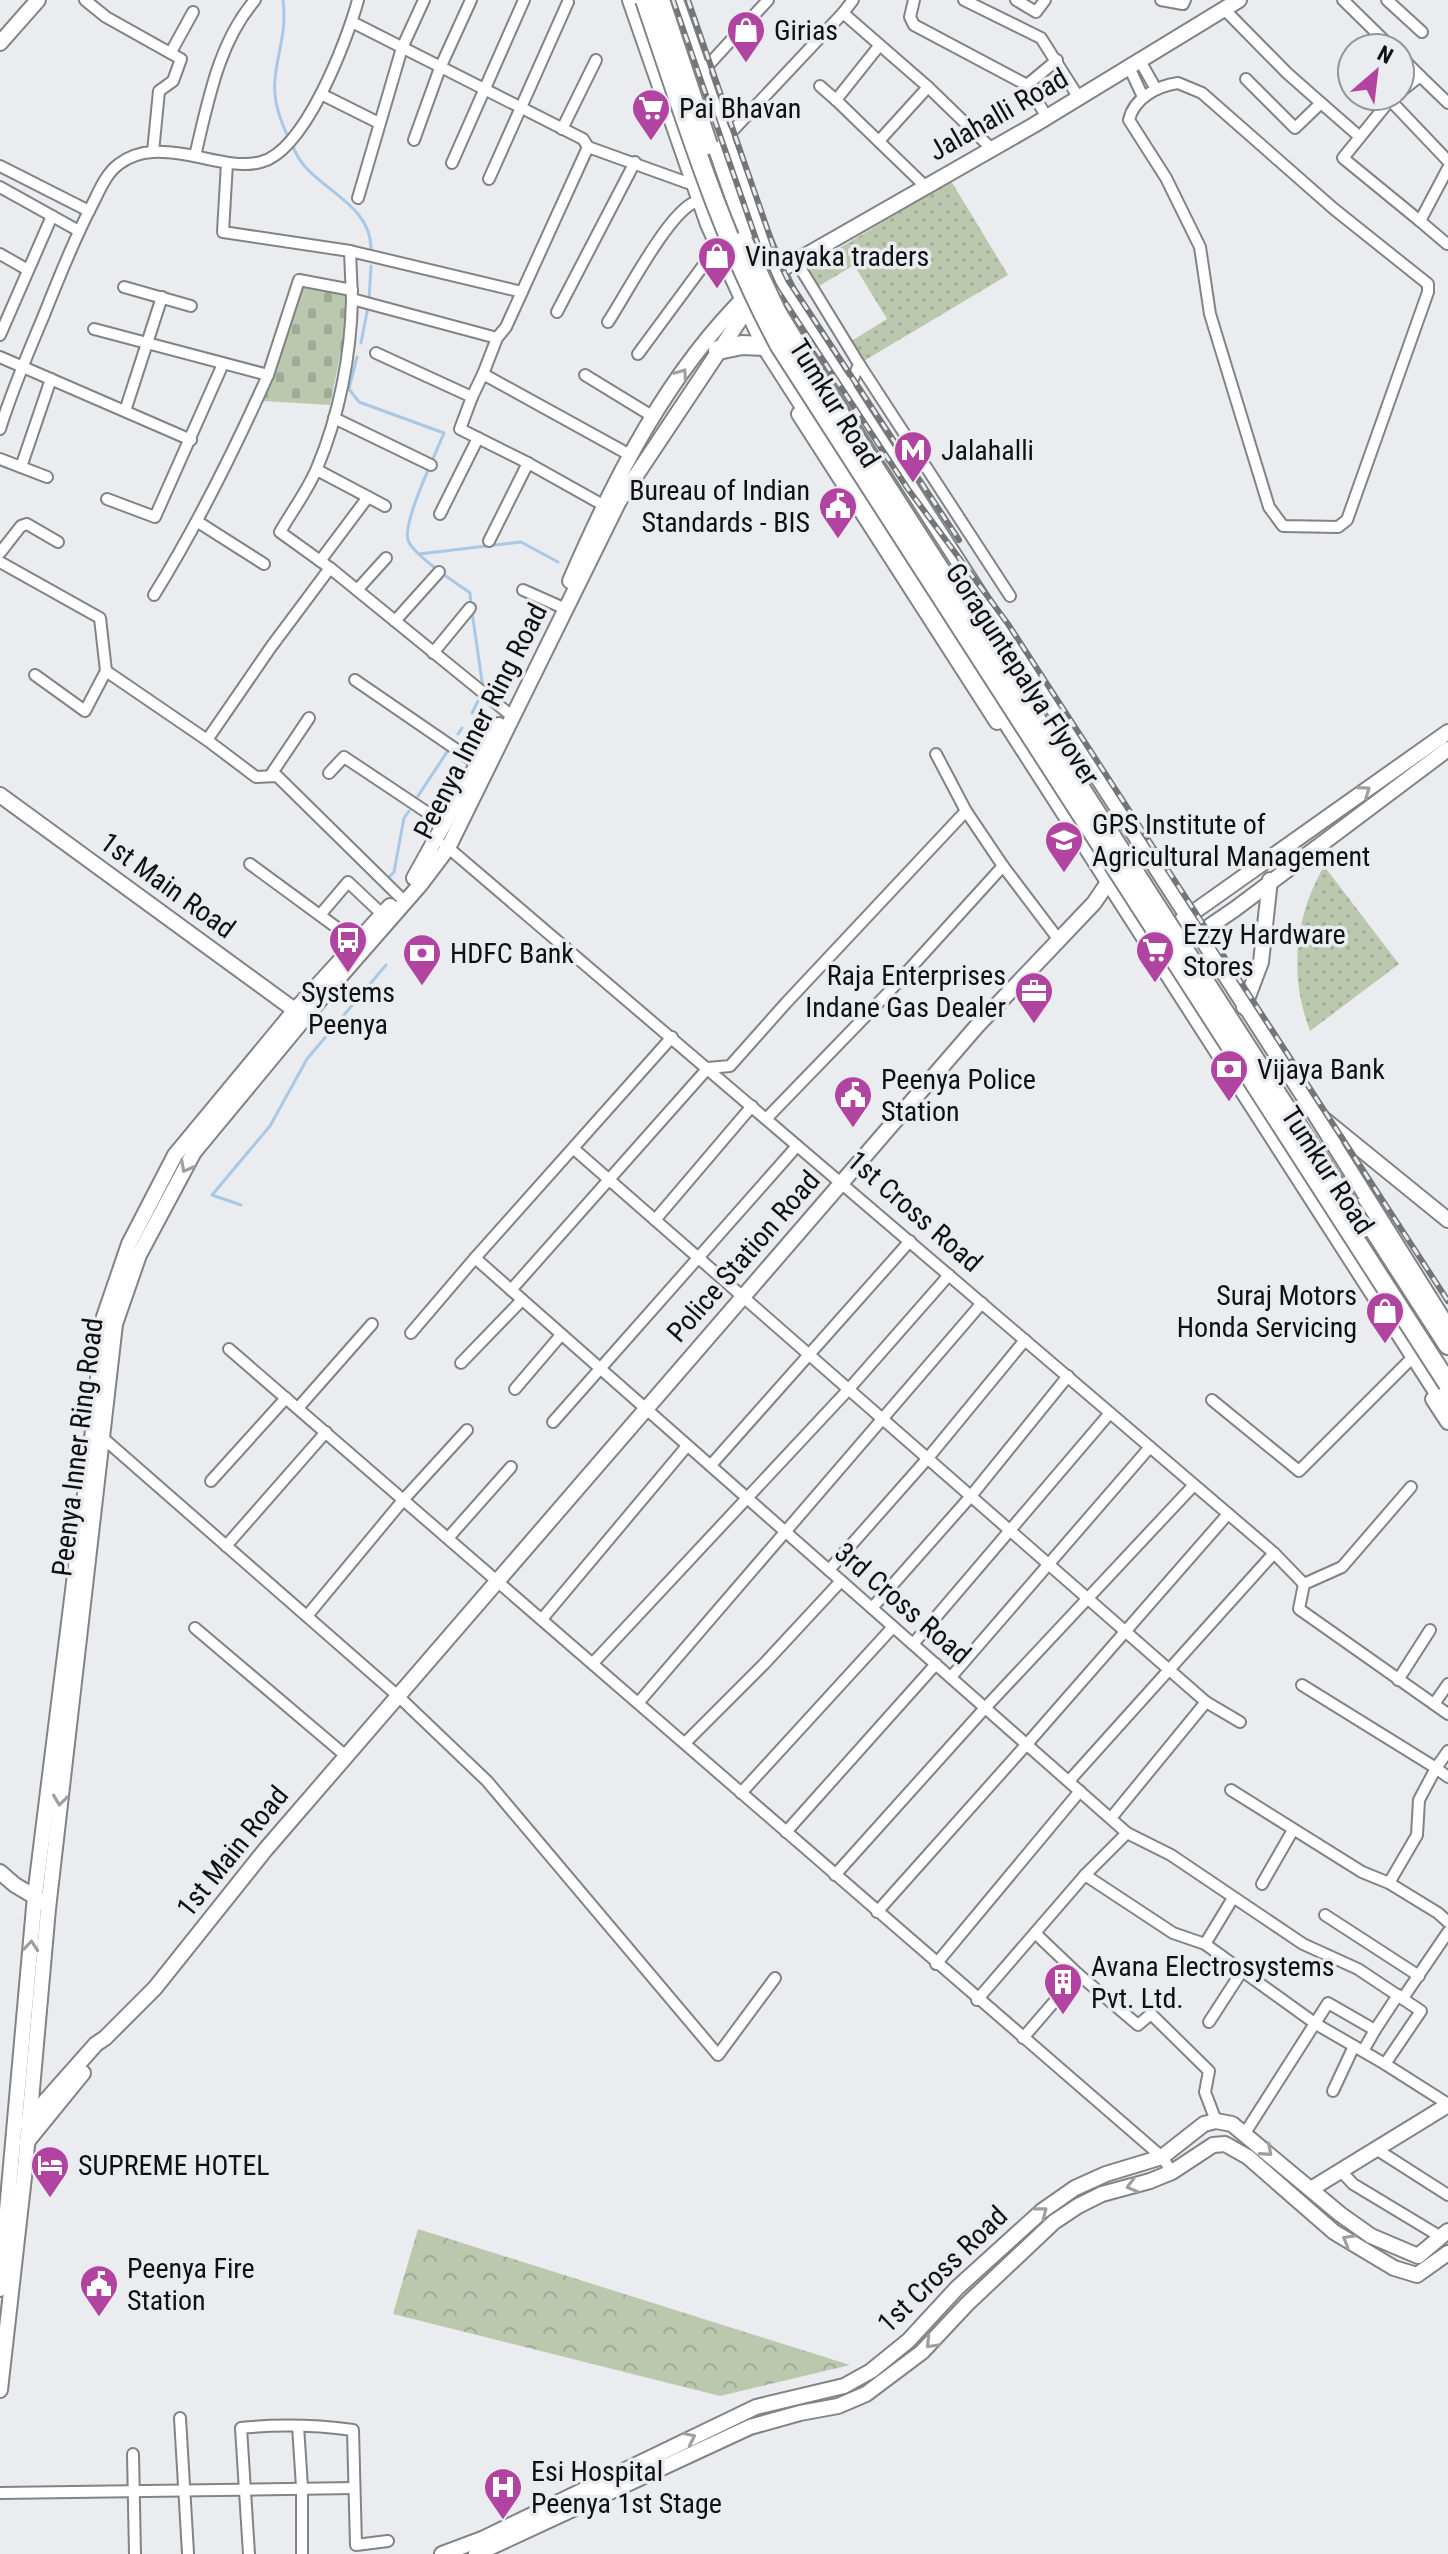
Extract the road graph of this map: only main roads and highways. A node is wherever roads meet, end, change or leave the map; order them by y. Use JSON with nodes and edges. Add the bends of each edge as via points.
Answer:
{"nodes":[{"id":1,"x":632,"y":0,"type":"edge"},
{"id":2,"x":645,"y":0,"type":"edge"},
{"id":3,"x":662,"y":0,"type":"edge"},
{"id":4,"x":718,"y":350,"type":"road end"},
{"id":5,"x":769,"y":351,"type":"junction"},
{"id":6,"x":1448,"y":1345,"type":"edge"},
{"id":7,"x":1448,"y":1362,"type":"edge"},
{"id":8,"x":1448,"y":1384,"type":"edge"},
{"id":9,"x":1448,"y":1407,"type":"edge"}],
"edges":[{"from":1,"to":5,"type":"highway","name":"Tumkur Road","via":[[691,173]]},
{"from":2,"to":8,"type":"highway","name":"Goraguntepalya Flyover","bridge":true,"via":[[729,238],[780,346]]},
{"from":3,"to":6,"type":"highway","name":"Tumkur Road","via":[[722,142],[740,212],[775,274],[797,331],[1138,863],[1193,937]]},
{"from":3,"to":7,"type":"highway","name":"Goraguntepalya Flyover","bridge":true,"via":[[733,216],[792,340]]},
{"from":4,"to":5,"type":"highway","via":[[742,345]]},
{"from":5,"to":9,"type":"highway","name":"Tumkur Road"}]}
